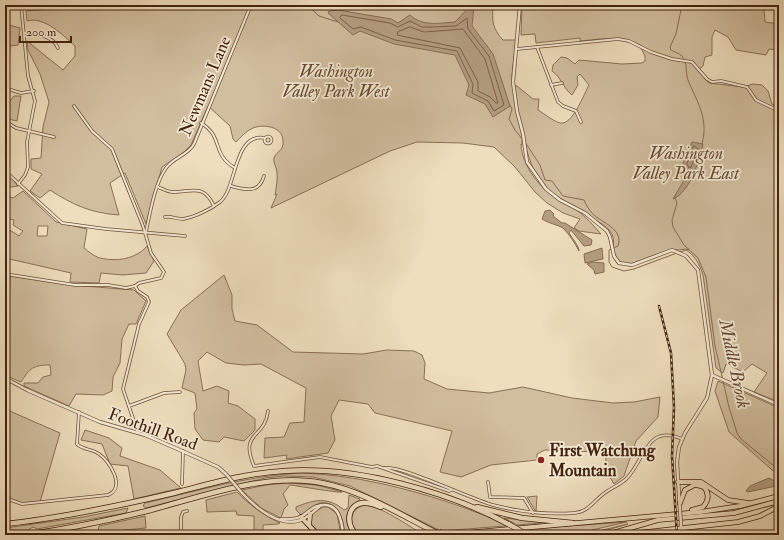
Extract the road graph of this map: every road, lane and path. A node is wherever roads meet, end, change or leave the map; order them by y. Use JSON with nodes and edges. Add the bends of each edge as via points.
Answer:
{"nodes":[{"id":1,"x":21,"y":5,"type":"edge"},
{"id":2,"x":251,"y":5,"type":"edge"},
{"id":3,"x":520,"y":5,"type":"edge"},
{"id":4,"x":24,"y":33,"type":"junction"},
{"id":5,"x":537,"y":47,"type":"junction"},
{"id":6,"x":58,"y":48,"type":"dead end"},
{"id":7,"x":517,"y":49,"type":"junction"},
{"id":8,"x":562,"y":83,"type":"dead end"},
{"id":9,"x":551,"y":85,"type":"junction"},
{"id":10,"x":11,"y":90,"type":"dead end"},
{"id":11,"x":34,"y":91,"type":"junction"},
{"id":12,"x":74,"y":106,"type":"dead end"},
{"id":13,"x":779,"y":112,"type":"edge"},
{"id":14,"x":5,"y":121,"type":"edge"},
{"id":15,"x":581,"y":122,"type":"dead end"},
{"id":16,"x":201,"y":123,"type":"junction"},
{"id":17,"x":29,"y":131,"type":"junction"},
{"id":18,"x":54,"y":137,"type":"dead end"},
{"id":19,"x":265,"y":138,"type":"dead end"},
{"id":20,"x":235,"y":168,"type":"junction"},
{"id":21,"x":5,"y":171,"type":"edge"},
{"id":22,"x":264,"y":176,"type":"dead end"},
{"id":23,"x":18,"y":184,"type":"junction"},
{"id":24,"x":231,"y":186,"type":"junction"},
{"id":25,"x":158,"y":187,"type":"junction"},
{"id":26,"x":214,"y":206,"type":"junction"},
{"id":27,"x":165,"y":217,"type":"dead end"},
{"id":28,"x":146,"y":233,"type":"junction"},
{"id":29,"x":185,"y":236,"type":"dead end"},
{"id":30,"x":6,"y":274,"type":"edge"},
{"id":31,"x":135,"y":286,"type":"junction"},
{"id":32,"x":6,"y":335,"type":"edge"},
{"id":33,"x":712,"y":374,"type":"junction"},
{"id":34,"x":5,"y":378,"type":"edge"},
{"id":35,"x":180,"y":392,"type":"dead end"},
{"id":36,"x":779,"y":405,"type":"edge"},
{"id":37,"x":129,"y":406,"type":"junction"},
{"id":38,"x":268,"y":411,"type":"dead end"},
{"id":39,"x":79,"y":412,"type":"junction"},
{"id":40,"x":138,"y":433,"type":"junction"},
{"id":41,"x":682,"y":439,"type":"junction"},
{"id":42,"x":183,"y":451,"type":"junction"},
{"id":43,"x":488,"y":482,"type":"dead end"},
{"id":44,"x":678,"y":482,"type":"junction"},
{"id":45,"x":182,"y":484,"type":"dead end"},
{"id":46,"x":696,"y":484,"type":"junction"},
{"id":47,"x":779,"y":496,"type":"edge"},
{"id":48,"x":5,"y":498,"type":"edge"},
{"id":49,"x":449,"y":499,"type":"junction"},
{"id":50,"x":779,"y":502,"type":"edge"},
{"id":51,"x":750,"y":504,"type":"junction"},
{"id":52,"x":321,"y":505,"type":"junction"},
{"id":53,"x":680,"y":505,"type":"junction"},
{"id":54,"x":779,"y":506,"type":"edge"},
{"id":55,"x":390,"y":510,"type":"junction"},
{"id":56,"x":187,"y":511,"type":"dead end"},
{"id":57,"x":533,"y":513,"type":"junction"},
{"id":58,"x":310,"y":514,"type":"junction"},
{"id":59,"x":684,"y":514,"type":"junction"},
{"id":60,"x":302,"y":518,"type":"junction"},
{"id":61,"x":573,"y":523,"type":"junction"},
{"id":62,"x":5,"y":524,"type":"edge"},
{"id":63,"x":681,"y":525,"type":"junction"},
{"id":64,"x":309,"y":526,"type":"junction"},
{"id":65,"x":439,"y":534,"type":"edge"},
{"id":66,"x":25,"y":535,"type":"edge"},
{"id":67,"x":181,"y":535,"type":"edge"},
{"id":68,"x":318,"y":535,"type":"edge"},
{"id":69,"x":343,"y":535,"type":"edge"},
{"id":70,"x":357,"y":535,"type":"edge"},
{"id":71,"x":446,"y":535,"type":"edge"},
{"id":72,"x":526,"y":535,"type":"edge"},
{"id":73,"x":600,"y":535,"type":"edge"},
{"id":74,"x":605,"y":535,"type":"edge"},
{"id":75,"x":620,"y":535,"type":"edge"},
{"id":76,"x":681,"y":535,"type":"edge"}],
"edges":[{"from":1,"to":4,"type":"street"},
{"from":2,"to":16,"type":"street","name":"Newmans Lane"},
{"from":3,"to":7,"type":"street"},
{"from":4,"to":6,"type":"street","via":[[42,36]]},
{"from":4,"to":11,"type":"street","via":[[28,76]]},
{"from":5,"to":7,"type":"street"},
{"from":5,"to":9,"type":"street"},
{"from":5,"to":13,"type":"street","via":[[618,39],[629,41],[651,52],[692,62],[712,82],[747,87],[756,100]]},
{"from":7,"to":33,"type":"street","via":[[514,82],[527,162],[543,186],[555,197],[585,213],[605,230],[619,263],[629,266],[662,252],[678,252],[691,260],[699,273]]},
{"from":8,"to":9,"type":"street"},
{"from":9,"to":15,"type":"street","via":[[560,104],[576,111]]},
{"from":10,"to":11,"type":"street","via":[[21,93]]},
{"from":11,"to":17,"type":"street","via":[[35,101]]},
{"from":12,"to":28,"type":"street","via":[[92,131],[112,149]]},
{"from":14,"to":17,"type":"street","via":[[16,128]]},
{"from":16,"to":20,"type":"street","via":[[215,135],[223,159]]},
{"from":16,"to":25,"type":"street","name":"Newmans Lane","via":[[192,147],[166,168]]},
{"from":17,"to":18,"type":"street"},
{"from":17,"to":23,"type":"street","via":[[28,167]]},
{"from":19,"to":20,"type":"street","via":[[258,138],[247,145]]},
{"from":20,"to":24,"type":"street"},
{"from":21,"to":23,"type":"street"},
{"from":22,"to":24,"type":"street","via":[[258,187],[252,190]]},
{"from":23,"to":28,"type":"street","via":[[62,223]]},
{"from":24,"to":26,"type":"street","via":[[224,198]]},
{"from":25,"to":26,"type":"street","via":[[173,192],[197,190],[207,195]]},
{"from":25,"to":28,"type":"street","name":"Newmans Lane"},
{"from":26,"to":27,"type":"street","via":[[185,218]]},
{"from":28,"to":29,"type":"street"},
{"from":28,"to":31,"type":"street","via":[[151,253],[162,267],[164,275]]},
{"from":30,"to":31,"type":"street","via":[[74,285],[126,288]]},
{"from":30,"to":32,"type":"street"},
{"from":31,"to":37,"type":"street","via":[[149,302],[139,324],[124,385]]},
{"from":32,"to":34,"type":"street"},
{"from":33,"to":36,"type":"street"},
{"from":33,"to":41,"type":"street","via":[[707,398]]},
{"from":34,"to":39,"type":"street","name":"Foothill Road","via":[[26,390]]},
{"from":35,"to":37,"type":"street","via":[[164,393]]},
{"from":37,"to":40,"type":"street"},
{"from":38,"to":57,"type":"street","via":[[264,426],[250,440],[254,466],[320,457],[385,468],[493,505]]},
{"from":39,"to":40,"type":"street","name":"Foothill Road","via":[[100,422]]},
{"from":39,"to":48,"type":"street","via":[[78,445],[103,456],[110,465],[116,480],[113,493],[108,496],[22,504]]},
{"from":40,"to":42,"type":"street","name":"Foothill Road"},
{"from":41,"to":44,"type":"street","via":[[678,455]]},
{"from":41,"to":57,"type":"street","via":[[667,434],[654,439],[644,450],[628,477],[606,491],[583,511]]},
{"from":42,"to":45,"type":"street"},
{"from":42,"to":60,"type":"street","name":"Foothill Road","bridge":true,"via":[[226,474],[260,510],[281,520],[292,522]]},
{"from":43,"to":57,"type":"street","via":[[491,498],[524,498]]},
{"from":44,"to":46,"type":"highway"},
{"from":44,"to":51,"type":"highway","via":[[702,482],[728,500]]},
{"from":44,"to":53,"type":"street"},
{"from":46,"to":53,"type":"highway","via":[[685,490]]},
{"from":46,"to":59,"type":"highway","via":[[706,490],[708,500],[701,508]]},
{"from":47,"to":51,"type":"highway"},
{"from":49,"to":61,"type":"highway","via":[[513,516]]},
{"from":49,"to":62,"type":"highway","via":[[357,474],[290,470],[246,476],[88,512]]},
{"from":49,"to":72,"type":"highway","bridge":true,"via":[[510,525]]},
{"from":50,"to":74,"type":"highway","via":[[734,513],[658,520]]},
{"from":51,"to":59,"type":"highway"},
{"from":52,"to":58,"type":"street"},
{"from":52,"to":60,"type":"street"},
{"from":52,"to":69,"type":"street","via":[[331,506],[338,512]]},
{"from":53,"to":63,"type":"street","bridge":true},
{"from":54,"to":63,"type":"highway","via":[[745,520]]},
{"from":55,"to":65,"type":"highway"},
{"from":55,"to":66,"type":"highway","via":[[364,496],[335,486],[277,480],[102,522]]},
{"from":55,"to":70,"type":"highway","via":[[367,503],[355,506],[349,521],[351,529]]},
{"from":56,"to":67,"type":"street","via":[[181,515]]},
{"from":58,"to":60,"type":"street"},
{"from":58,"to":64,"type":"highway"},
{"from":59,"to":61,"type":"highway"},
{"from":60,"to":64,"type":"highway"},
{"from":61,"to":65,"type":"highway"},
{"from":63,"to":75,"type":"highway"},
{"from":63,"to":76,"type":"street"},
{"from":64,"to":68,"type":"highway"},
{"from":65,"to":71,"type":"highway","bridge":true},
{"from":73,"to":74,"type":"highway"}]}
